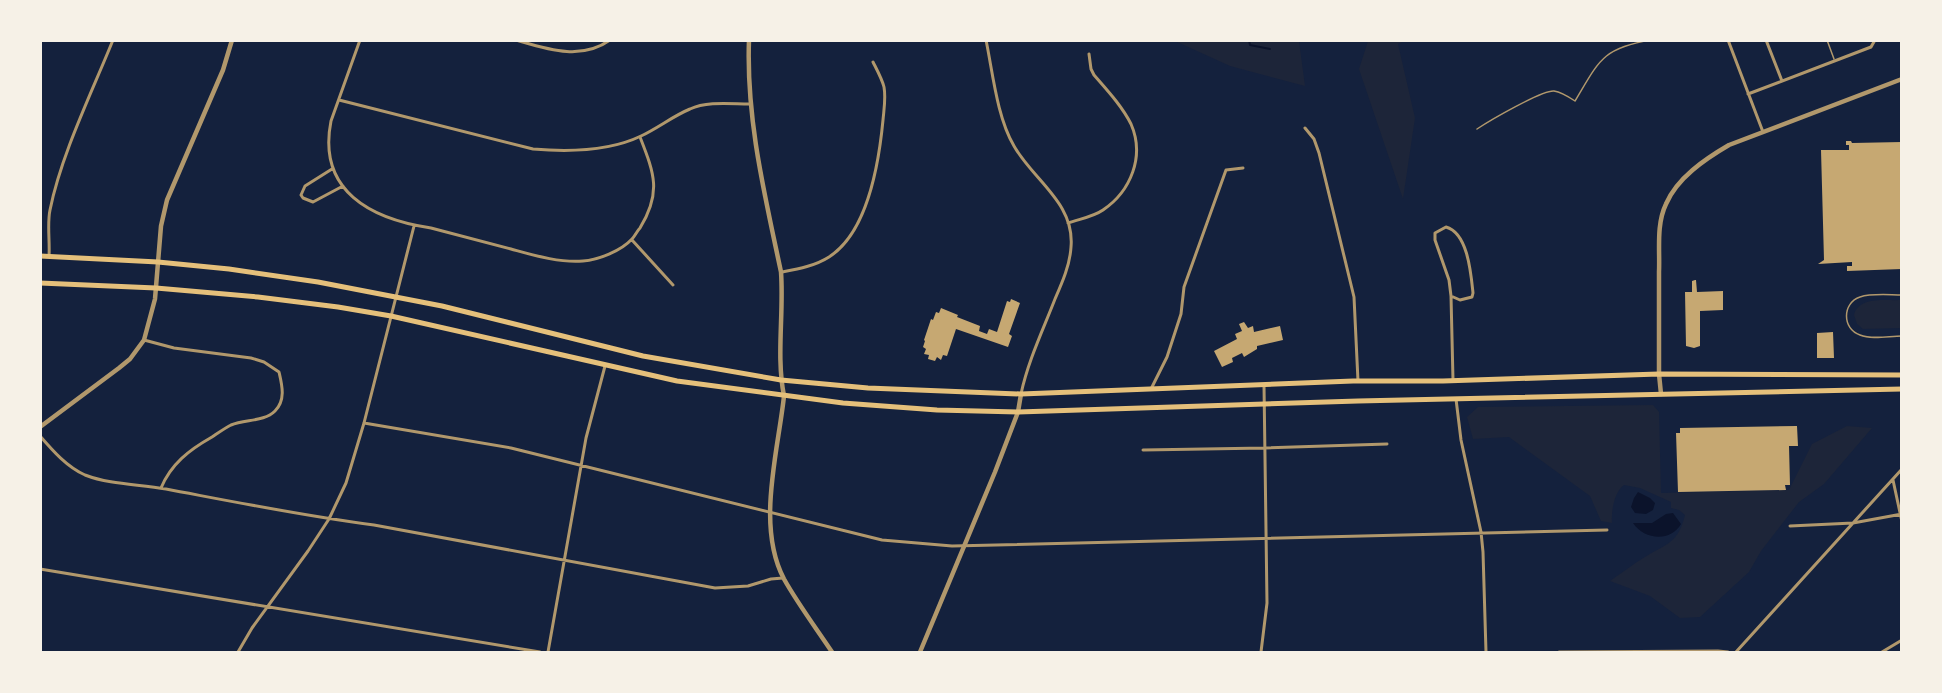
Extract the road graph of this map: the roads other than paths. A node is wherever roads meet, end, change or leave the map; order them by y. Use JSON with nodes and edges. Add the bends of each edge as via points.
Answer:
{"nodes":[{"id":1,"x":113,"y":40,"type":"edge"},
{"id":2,"x":232,"y":40,"type":"edge"},
{"id":3,"x":360,"y":40,"type":"edge"},
{"id":4,"x":516,"y":40,"type":"edge"},
{"id":5,"x":610,"y":40,"type":"edge"},
{"id":6,"x":749,"y":40,"type":"edge"},
{"id":7,"x":986,"y":40,"type":"edge"},
{"id":8,"x":1651,"y":40,"type":"edge"},
{"id":9,"x":1728,"y":40,"type":"edge"},
{"id":10,"x":1766,"y":40,"type":"edge"},
{"id":11,"x":1827,"y":40,"type":"edge"},
{"id":12,"x":1875,"y":40,"type":"edge"},
{"id":13,"x":1089,"y":54,"type":"dead end"},
{"id":14,"x":1834,"y":61,"type":"junction"},
{"id":15,"x":873,"y":62,"type":"dead end"},
{"id":16,"x":1902,"y":79,"type":"edge"},
{"id":17,"x":1782,"y":81,"type":"junction"},
{"id":18,"x":1748,"y":94,"type":"junction"},
{"id":19,"x":339,"y":100,"type":"junction"},
{"id":20,"x":749,"y":104,"type":"junction"},
{"id":21,"x":1305,"y":128,"type":"dead end"},
{"id":22,"x":1477,"y":129,"type":"dead end"},
{"id":23,"x":1763,"y":132,"type":"junction"},
{"id":24,"x":640,"y":137,"type":"junction"},
{"id":25,"x":1243,"y":168,"type":"dead end"},
{"id":26,"x":332,"y":169,"type":"junction"},
{"id":27,"x":343,"y":186,"type":"junction"},
{"id":28,"x":1068,"y":224,"type":"junction"},
{"id":29,"x":414,"y":225,"type":"junction"},
{"id":30,"x":632,"y":240,"type":"junction"},
{"id":31,"x":40,"y":256,"type":"edge"},
{"id":32,"x":49,"y":256,"type":"junction"},
{"id":33,"x":158,"y":262,"type":"junction"},
{"id":34,"x":781,"y":273,"type":"junction"},
{"id":35,"x":40,"y":283,"type":"edge"},
{"id":36,"x":673,"y":285,"type":"dead end"},
{"id":37,"x":156,"y":288,"type":"junction"},
{"id":38,"x":1902,"y":295,"type":"edge"},
{"id":39,"x":1451,"y":296,"type":"junction"},
{"id":40,"x":396,"y":297,"type":"junction"},
{"id":41,"x":391,"y":316,"type":"junction"},
{"id":42,"x":1902,"y":336,"type":"edge"},
{"id":43,"x":144,"y":340,"type":"junction"},
{"id":44,"x":605,"y":366,"type":"junction"},
{"id":45,"x":1659,"y":374,"type":"junction"},
{"id":46,"x":1902,"y":375,"type":"edge"},
{"id":47,"x":781,"y":380,"type":"junction"},
{"id":48,"x":1453,"y":380,"type":"junction"},
{"id":49,"x":1358,"y":381,"type":"junction"},
{"id":50,"x":1264,"y":384,"type":"junction"},
{"id":51,"x":1152,"y":389,"type":"junction"},
{"id":52,"x":1902,"y":389,"type":"edge"},
{"id":53,"x":1021,"y":394,"type":"junction"},
{"id":54,"x":1661,"y":394,"type":"junction"},
{"id":55,"x":784,"y":396,"type":"junction"},
{"id":56,"x":1456,"y":398,"type":"junction"},
{"id":57,"x":1264,"y":404,"type":"junction"},
{"id":58,"x":1018,"y":412,"type":"junction"},
{"id":59,"x":364,"y":423,"type":"junction"},
{"id":60,"x":40,"y":427,"type":"edge"},
{"id":61,"x":40,"y":436,"type":"edge"},
{"id":62,"x":1387,"y":444,"type":"dead end"},
{"id":63,"x":1265,"y":448,"type":"junction"},
{"id":64,"x":1143,"y":450,"type":"dead end"},
{"id":65,"x":581,"y":466,"type":"junction"},
{"id":66,"x":1902,"y":469,"type":"edge"},
{"id":67,"x":1893,"y":479,"type":"junction"},
{"id":68,"x":161,"y":488,"type":"junction"},
{"id":69,"x":769,"y":512,"type":"junction"},
{"id":70,"x":1901,"y":514,"type":"edge"},
{"id":71,"x":328,"y":519,"type":"junction"},
{"id":72,"x":1902,"y":522,"type":"edge"},
{"id":73,"x":1853,"y":523,"type":"junction"},
{"id":74,"x":1790,"y":526,"type":"dead end"},
{"id":75,"x":1607,"y":530,"type":"dead end"},
{"id":76,"x":1481,"y":532,"type":"junction"},
{"id":77,"x":1267,"y":538,"type":"junction"},
{"id":78,"x":964,"y":545,"type":"junction"},
{"id":79,"x":563,"y":560,"type":"junction"},
{"id":80,"x":40,"y":569,"type":"edge"},
{"id":81,"x":783,"y":578,"type":"junction"},
{"id":82,"x":268,"y":607,"type":"junction"},
{"id":83,"x":1902,"y":640,"type":"edge"},
{"id":84,"x":238,"y":652,"type":"edge"},
{"id":85,"x":540,"y":652,"type":"edge"},
{"id":86,"x":548,"y":652,"type":"edge"},
{"id":87,"x":832,"y":652,"type":"edge"},
{"id":88,"x":920,"y":652,"type":"edge"},
{"id":89,"x":1261,"y":652,"type":"edge"},
{"id":90,"x":1486,"y":652,"type":"edge"},
{"id":91,"x":1559,"y":652,"type":"edge"},
{"id":92,"x":1625,"y":652,"type":"edge"},
{"id":93,"x":1728,"y":652,"type":"edge"},
{"id":94,"x":1736,"y":652,"type":"edge"},
{"id":95,"x":1882,"y":652,"type":"edge"}],
"edges":[{"from":1,"to":32,"type":"street","via":[[54,194]]},
{"from":2,"to":33,"type":"street","via":[[167,200],[160,225]]},
{"from":3,"to":19,"type":"street"},
{"from":4,"to":5,"type":"street","via":[[569,52],[590,50]]},
{"from":6,"to":20,"type":"street"},
{"from":7,"to":28,"type":"street","via":[[1014,146],[1054,194]]},
{"from":8,"to":22,"type":"lane","via":[[1612,50],[1575,100],[1549,92]]},
{"from":9,"to":18,"type":"street"},
{"from":10,"to":17,"type":"street"},
{"from":11,"to":14,"type":"lane"},
{"from":12,"to":14,"type":"street","via":[[1871,47]]},
{"from":13,"to":28,"type":"street","via":[[1094,75],[1130,123],[1137,148],[1136,162],[1131,180],[1116,200],[1101,212]]},
{"from":14,"to":17,"type":"street"},
{"from":15,"to":34,"type":"street","via":[[884,87],[880,148],[857,226],[830,257]]},
{"from":16,"to":23,"type":"street"},
{"from":17,"to":18,"type":"street"},
{"from":18,"to":23,"type":"street"},
{"from":19,"to":24,"type":"street","via":[[533,149],[564,152],[602,148]]},
{"from":19,"to":26,"type":"street","via":[[328,135]]},
{"from":20,"to":24,"type":"street","via":[[690,108]]},
{"from":20,"to":34,"type":"street"},
{"from":21,"to":49,"type":"street","via":[[1319,153],[1354,297]]},
{"from":23,"to":45,"type":"street","via":[[1710,156],[1666,202],[1659,240]]},
{"from":24,"to":30,"type":"street","via":[[653,173],[654,194],[649,213]]},
{"from":25,"to":51,"type":"street","via":[[1226,170],[1184,287],[1181,314],[1167,357]]},
{"from":26,"to":27,"type":"street"},
{"from":26,"to":27,"type":"street","via":[[305,186],[301,195],[313,202]]},
{"from":27,"to":29,"type":"street","via":[[369,210]]},
{"from":28,"to":53,"type":"street","via":[[1070,258]]},
{"from":29,"to":30,"type":"street","via":[[570,261],[597,259]]},
{"from":29,"to":40,"type":"street"},
{"from":30,"to":36,"type":"street"},
{"from":31,"to":32,"type":"main road"},
{"from":32,"to":33,"type":"main road"},
{"from":33,"to":37,"type":"street"},
{"from":33,"to":40,"type":"main road","via":[[318,282]]},
{"from":34,"to":47,"type":"street"},
{"from":35,"to":37,"type":"main road"},
{"from":37,"to":41,"type":"main road","via":[[258,297]]},
{"from":37,"to":43,"type":"street"},
{"from":38,"to":42,"type":"lane","via":[[1858,297],[1849,304],[1846,316],[1857,335]]},
{"from":39,"to":39,"type":"street","via":[[1435,240],[1435,233],[1446,227],[1458,234],[1465,251],[1473,293],[1472,297],[1460,300]]},
{"from":39,"to":48,"type":"street"},
{"from":40,"to":41,"type":"street"},
{"from":40,"to":47,"type":"main road","via":[[643,356]]},
{"from":41,"to":44,"type":"main road"},
{"from":41,"to":59,"type":"street"},
{"from":43,"to":60,"type":"street","via":[[130,359]]},
{"from":43,"to":68,"type":"street","via":[[264,362],[279,372],[283,390],[281,401],[264,418],[232,425],[190,450],[175,463]]},
{"from":44,"to":55,"type":"main road"},
{"from":44,"to":65,"type":"street"},
{"from":45,"to":46,"type":"main road"},
{"from":45,"to":48,"type":"main road"},
{"from":45,"to":54,"type":"street"},
{"from":47,"to":53,"type":"main road"},
{"from":47,"to":55,"type":"street"},
{"from":48,"to":49,"type":"main road"},
{"from":49,"to":50,"type":"main road"},
{"from":50,"to":51,"type":"main road"},
{"from":50,"to":57,"type":"street"},
{"from":51,"to":53,"type":"main road"},
{"from":52,"to":54,"type":"main road"},
{"from":53,"to":58,"type":"street"},
{"from":54,"to":56,"type":"main road"},
{"from":55,"to":58,"type":"main road","via":[[937,410]]},
{"from":55,"to":69,"type":"street"},
{"from":56,"to":57,"type":"main road"},
{"from":56,"to":76,"type":"street"},
{"from":57,"to":58,"type":"main road"},
{"from":57,"to":63,"type":"street"},
{"from":58,"to":78,"type":"street"},
{"from":59,"to":65,"type":"street","via":[[511,448]]},
{"from":59,"to":71,"type":"street","via":[[346,483]]},
{"from":61,"to":68,"type":"street","via":[[60,459],[83,474],[105,481]]},
{"from":62,"to":63,"type":"street"},
{"from":63,"to":64,"type":"street"},
{"from":63,"to":77,"type":"street"},
{"from":65,"to":69,"type":"street"},
{"from":65,"to":79,"type":"street"},
{"from":66,"to":67,"type":"street"},
{"from":67,"to":70,"type":"street"},
{"from":67,"to":73,"type":"street"},
{"from":68,"to":71,"type":"street"},
{"from":69,"to":78,"type":"street","via":[[882,540]]},
{"from":69,"to":81,"type":"street"},
{"from":70,"to":72,"type":"street"},
{"from":70,"to":73,"type":"street"},
{"from":71,"to":79,"type":"street"},
{"from":71,"to":82,"type":"street"},
{"from":73,"to":74,"type":"street"},
{"from":73,"to":94,"type":"street"},
{"from":75,"to":76,"type":"street"},
{"from":76,"to":77,"type":"street"},
{"from":76,"to":90,"type":"street"},
{"from":77,"to":78,"type":"street"},
{"from":77,"to":89,"type":"street","via":[[1267,603]]},
{"from":78,"to":88,"type":"street"},
{"from":79,"to":81,"type":"street","via":[[714,588]]},
{"from":79,"to":86,"type":"street"},
{"from":80,"to":82,"type":"street"},
{"from":81,"to":87,"type":"street"},
{"from":82,"to":84,"type":"street"},
{"from":82,"to":85,"type":"street"},
{"from":83,"to":95,"type":"street"},
{"from":91,"to":92,"type":"street"},
{"from":92,"to":93,"type":"street"}]}
